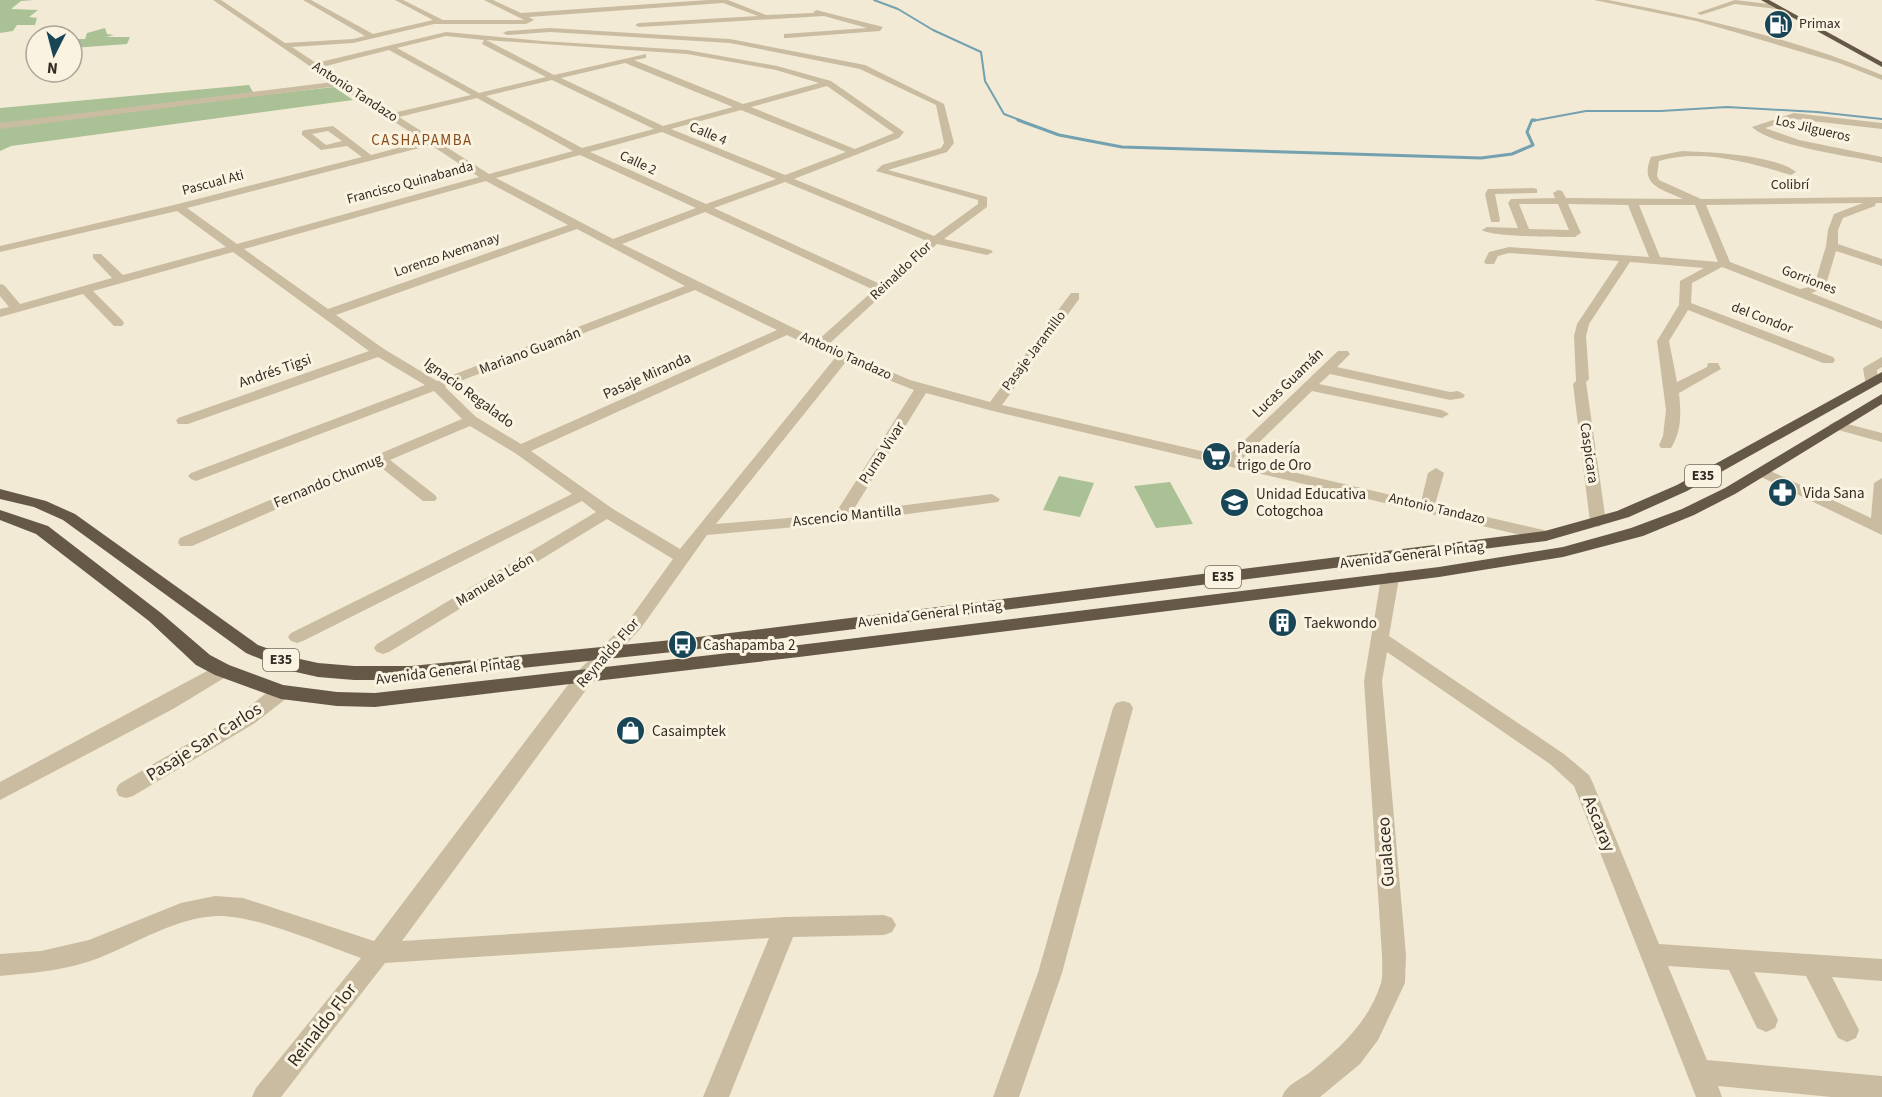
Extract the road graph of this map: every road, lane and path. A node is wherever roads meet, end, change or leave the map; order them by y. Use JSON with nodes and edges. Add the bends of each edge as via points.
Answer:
{"nodes":[{"id":1,"x":306,"y":0,"type":"edge"},
{"id":2,"x":398,"y":0,"type":"edge"},
{"id":3,"x":487,"y":0,"type":"edge"},
{"id":4,"x":636,"y":0,"type":"edge"},
{"id":5,"x":1597,"y":0,"type":"edge"},
{"id":6,"x":1724,"y":0,"type":"edge"},
{"id":7,"x":1764,"y":0,"type":"edge"},
{"id":8,"x":216,"y":1,"type":"edge"},
{"id":9,"x":705,"y":1,"type":"edge"},
{"id":10,"x":566,"y":3,"type":"dead end"},
{"id":11,"x":1736,"y":3,"type":"junction"},
{"id":12,"x":652,"y":6,"type":"junction"},
{"id":13,"x":1777,"y":7,"type":"junction"},
{"id":14,"x":582,"y":10,"type":"junction"},
{"id":15,"x":1701,"y":13,"type":"dead end"},
{"id":16,"x":1788,"y":13,"type":"junction"},
{"id":17,"x":826,"y":14,"type":"junction"},
{"id":18,"x":521,"y":15,"type":"junction"},
{"id":19,"x":763,"y":15,"type":"junction"},
{"id":20,"x":440,"y":21,"type":"junction"},
{"id":21,"x":534,"y":22,"type":"junction"},
{"id":22,"x":608,"y":24,"type":"dead end"},
{"id":23,"x":371,"y":36,"type":"junction"},
{"id":24,"x":787,"y":36,"type":"dead end"},
{"id":25,"x":476,"y":37,"type":"junction"},
{"id":26,"x":389,"y":47,"type":"junction"},
{"id":27,"x":288,"y":48,"type":"junction"},
{"id":28,"x":661,"y":52,"type":"junction"},
{"id":29,"x":626,"y":60,"type":"junction"},
{"id":30,"x":1882,"y":65,"type":"edge"},
{"id":31,"x":315,"y":66,"type":"junction"},
{"id":32,"x":552,"y":77,"type":"junction"},
{"id":33,"x":1882,"y":78,"type":"edge"},
{"id":34,"x":341,"y":83,"type":"junction"},
{"id":35,"x":828,"y":83,"type":"junction"},
{"id":36,"x":479,"y":96,"type":"junction"},
{"id":37,"x":740,"y":108,"type":"junction"},
{"id":38,"x":393,"y":116,"type":"junction"},
{"id":39,"x":0,"y":126,"type":"edge"},
{"id":40,"x":1882,"y":126,"type":"edge"},
{"id":41,"x":663,"y":129,"type":"junction"},
{"id":42,"x":433,"y":142,"type":"junction"},
{"id":43,"x":348,"y":143,"type":"dead end"},
{"id":44,"x":582,"y":152,"type":"junction"},
{"id":45,"x":856,"y":153,"type":"junction"},
{"id":46,"x":369,"y":158,"type":"junction"},
{"id":47,"x":1882,"y":160,"type":"edge"},
{"id":48,"x":1791,"y":172,"type":"dead end"},
{"id":49,"x":488,"y":178,"type":"junction"},
{"id":50,"x":781,"y":179,"type":"junction"},
{"id":51,"x":1882,"y":200,"type":"edge"},
{"id":52,"x":1563,"y":201,"type":"junction"},
{"id":53,"x":1632,"y":201,"type":"junction"},
{"id":54,"x":1699,"y":202,"type":"junction"},
{"id":55,"x":180,"y":207,"type":"junction"},
{"id":56,"x":1862,"y":207,"type":"junction"},
{"id":57,"x":703,"y":208,"type":"junction"},
{"id":58,"x":1882,"y":213,"type":"edge"},
{"id":59,"x":1495,"y":220,"type":"dead end"},
{"id":60,"x":578,"y":225,"type":"junction"},
{"id":61,"x":1487,"y":230,"type":"dead end"},
{"id":62,"x":1525,"y":233,"type":"junction"},
{"id":63,"x":935,"y":240,"type":"junction"},
{"id":64,"x":614,"y":243,"type":"junction"},
{"id":65,"x":1832,"y":246,"type":"junction"},
{"id":66,"x":235,"y":247,"type":"junction"},
{"id":67,"x":0,"y":249,"type":"edge"},
{"id":68,"x":987,"y":252,"type":"dead end"},
{"id":69,"x":97,"y":256,"type":"dead end"},
{"id":70,"x":1627,"y":258,"type":"junction"},
{"id":71,"x":1656,"y":261,"type":"junction"},
{"id":72,"x":1490,"y":262,"type":"dead end"},
{"id":73,"x":1882,"y":263,"type":"edge"},
{"id":74,"x":1721,"y":264,"type":"junction"},
{"id":75,"x":121,"y":280,"type":"junction"},
{"id":76,"x":695,"y":286,"type":"junction"},
{"id":77,"x":0,"y":288,"type":"edge"},
{"id":78,"x":1819,"y":288,"type":"junction"},
{"id":79,"x":882,"y":289,"type":"junction"},
{"id":80,"x":86,"y":290,"type":"junction"},
{"id":81,"x":1802,"y":292,"type":"junction"},
{"id":82,"x":1076,"y":296,"type":"dead end"},
{"id":83,"x":1685,"y":305,"type":"junction"},
{"id":84,"x":17,"y":308,"type":"junction"},
{"id":85,"x":0,"y":313,"type":"edge"},
{"id":86,"x":1882,"y":313,"type":"edge"},
{"id":87,"x":326,"y":314,"type":"junction"},
{"id":88,"x":117,"y":323,"type":"dead end"},
{"id":89,"x":1882,"y":325,"type":"edge"},
{"id":90,"x":788,"y":330,"type":"junction"},
{"id":91,"x":820,"y":345,"type":"junction"},
{"id":92,"x":379,"y":352,"type":"junction"},
{"id":93,"x":1343,"y":354,"type":"dead end"},
{"id":94,"x":843,"y":357,"type":"junction"},
{"id":95,"x":1828,"y":360,"type":"dead end"},
{"id":96,"x":1882,"y":361,"type":"edge"},
{"id":97,"x":1713,"y":366,"type":"dead end"},
{"id":98,"x":1327,"y":369,"type":"junction"},
{"id":99,"x":1876,"y":380,"type":"edge"},
{"id":100,"x":436,"y":386,"type":"junction"},
{"id":101,"x":1308,"y":386,"type":"junction"},
{"id":102,"x":923,"y":387,"type":"junction"},
{"id":103,"x":1671,"y":391,"type":"junction"},
{"id":104,"x":1458,"y":395,"type":"dead end"},
{"id":105,"x":1882,"y":398,"type":"edge"},
{"id":106,"x":993,"y":407,"type":"junction"},
{"id":107,"x":1442,"y":414,"type":"dead end"},
{"id":108,"x":471,"y":420,"type":"junction"},
{"id":109,"x":183,"y":421,"type":"dead end"},
{"id":110,"x":1836,"y":425,"type":"junction"},
{"id":111,"x":1882,"y":438,"type":"edge"},
{"id":112,"x":1666,"y":445,"type":"dead end"},
{"id":113,"x":520,"y":450,"type":"junction"},
{"id":114,"x":380,"y":459,"type":"junction"},
{"id":115,"x":1230,"y":462,"type":"junction"},
{"id":116,"x":1762,"y":472,"type":"junction"},
{"id":117,"x":1436,"y":473,"type":"dead end"},
{"id":118,"x":196,"y":476,"type":"dead end"},
{"id":119,"x":1882,"y":483,"type":"edge"},
{"id":120,"x":0,"y":494,"type":"edge"},
{"id":121,"x":584,"y":494,"type":"junction"},
{"id":122,"x":429,"y":498,"type":"dead end"},
{"id":123,"x":992,"y":499,"type":"dead end"},
{"id":124,"x":1427,"y":507,"type":"junction"},
{"id":125,"x":607,"y":512,"type":"junction"},
{"id":126,"x":0,"y":515,"type":"edge"},
{"id":127,"x":840,"y":518,"type":"junction"},
{"id":128,"x":1598,"y":522,"type":"junction"},
{"id":129,"x":1879,"y":528,"type":"edge"},
{"id":130,"x":702,"y":530,"type":"junction"},
{"id":131,"x":1546,"y":536,"type":"junction"},
{"id":132,"x":186,"y":543,"type":"dead end"},
{"id":133,"x":684,"y":558,"type":"junction"},
{"id":134,"x":1390,"y":578,"type":"junction"},
{"id":135,"x":297,"y":637,"type":"dead end"},
{"id":136,"x":1380,"y":638,"type":"junction"},
{"id":137,"x":383,"y":648,"type":"dead end"},
{"id":138,"x":608,"y":652,"type":"junction"},
{"id":139,"x":222,"y":670,"type":"junction"},
{"id":140,"x":587,"y":674,"type":"junction"},
{"id":141,"x":281,"y":692,"type":"junction"},
{"id":142,"x":1123,"y":708,"type":"dead end"},
{"id":143,"x":126,"y":790,"type":"dead end"},
{"id":144,"x":0,"y":792,"type":"edge"},
{"id":145,"x":884,"y":925,"type":"dead end"},
{"id":146,"x":785,"y":927,"type":"junction"},
{"id":147,"x":379,"y":953,"type":"junction"},
{"id":148,"x":1652,"y":954,"type":"junction"},
{"id":149,"x":1736,"y":960,"type":"junction"},
{"id":150,"x":0,"y":965,"type":"edge"},
{"id":151,"x":1813,"y":965,"type":"junction"},
{"id":152,"x":1882,"y":970,"type":"edge"},
{"id":153,"x":1766,"y":1020,"type":"dead end"},
{"id":154,"x":1847,"y":1030,"type":"dead end"},
{"id":155,"x":1699,"y":1072,"type":"junction"},
{"id":156,"x":1882,"y":1089,"type":"edge"},
{"id":157,"x":1306,"y":1094,"type":"edge"},
{"id":158,"x":265,"y":1097,"type":"edge"},
{"id":159,"x":716,"y":1097,"type":"edge"},
{"id":160,"x":1006,"y":1097,"type":"edge"},
{"id":161,"x":1709,"y":1097,"type":"edge"}],
"edges":[{"from":1,"to":23,"type":"street"},
{"from":2,"to":20,"type":"street"},
{"from":3,"to":18,"type":"street"},
{"from":4,"to":12,"type":"street"},
{"from":5,"to":33,"type":"street","via":[[1719,25],[1830,57]]},
{"from":6,"to":11,"type":"street"},
{"from":7,"to":13,"type":"highway"},
{"from":8,"to":27,"type":"street","name":"Antonio Tandazo"},
{"from":9,"to":12,"type":"street"},
{"from":9,"to":19,"type":"street","via":[[730,2]]},
{"from":10,"to":14,"type":"street"},
{"from":11,"to":13,"type":"street"},
{"from":11,"to":15,"type":"street"},
{"from":11,"to":16,"type":"street"},
{"from":12,"to":14,"type":"street"},
{"from":13,"to":16,"type":"highway"},
{"from":14,"to":18,"type":"street"},
{"from":16,"to":30,"type":"highway"},
{"from":17,"to":19,"type":"street"},
{"from":17,"to":19,"type":"street","via":[[632,25]]},
{"from":17,"to":24,"type":"street","via":[[880,28]]},
{"from":18,"to":21,"type":"street"},
{"from":20,"to":21,"type":"street"},
{"from":20,"to":23,"type":"street"},
{"from":21,"to":22,"type":"street"},
{"from":23,"to":27,"type":"street"},
{"from":25,"to":26,"type":"street","via":[[439,34]]},
{"from":25,"to":28,"type":"street"},
{"from":25,"to":32,"type":"street","name":"Calle 4"},
{"from":25,"to":63,"type":"street","name":"Reinaldo Flor","via":[[545,30],[708,39],[872,71],[940,104],[949,143],[944,150],[881,171],[984,201]]},
{"from":26,"to":31,"type":"street"},
{"from":26,"to":36,"type":"street","name":"Calle 2"},
{"from":27,"to":31,"type":"street","name":"Antonio Tandazo"},
{"from":28,"to":29,"type":"street"},
{"from":28,"to":35,"type":"street","via":[[723,57]]},
{"from":29,"to":32,"type":"street"},
{"from":29,"to":37,"type":"street"},
{"from":31,"to":34,"type":"street","name":"Antonio Tandazo"},
{"from":32,"to":36,"type":"street"},
{"from":32,"to":41,"type":"street","name":"Calle 4"},
{"from":34,"to":38,"type":"street","name":"Antonio Tandazo"},
{"from":34,"to":39,"type":"street"},
{"from":35,"to":37,"type":"street","name":"Francisco Quinabanda"},
{"from":35,"to":45,"type":"street","via":[[899,132]]},
{"from":36,"to":38,"type":"street"},
{"from":36,"to":44,"type":"street","name":"Calle 2"},
{"from":37,"to":41,"type":"street","name":"Francisco Quinabanda"},
{"from":37,"to":45,"type":"street"},
{"from":38,"to":42,"type":"street","name":"Antonio Tandazo"},
{"from":40,"to":47,"type":"street","name":"Los Jilgueros","via":[[1794,116],[1757,127],[1787,139]]},
{"from":41,"to":44,"type":"street","name":"Francisco Quinabanda"},
{"from":41,"to":50,"type":"street","name":"Calle 4"},
{"from":42,"to":46,"type":"street","name":"Pascual Ati"},
{"from":42,"to":49,"type":"street","name":"Antonio Tandazo"},
{"from":43,"to":46,"type":"street"},
{"from":44,"to":49,"type":"street","name":"Francisco Quinabanda"},
{"from":44,"to":57,"type":"street","name":"Calle 2"},
{"from":45,"to":50,"type":"street"},
{"from":46,"to":55,"type":"street","name":"Pascual Ati"},
{"from":48,"to":54,"type":"street","via":[[1756,160],[1667,155],[1654,159],[1655,182]]},
{"from":49,"to":60,"type":"street","name":"Antonio Tandazo"},
{"from":49,"to":66,"type":"street","name":"Francisco Quinabanda"},
{"from":50,"to":57,"type":"street"},
{"from":50,"to":63,"type":"street","name":"Calle 4"},
{"from":51,"to":54,"type":"street","name":"Colibrí"},
{"from":51,"to":56,"type":"street"},
{"from":52,"to":53,"type":"street","name":"Colibrí"},
{"from":52,"to":59,"type":"street","via":[[1557,192],[1492,191]]},
{"from":52,"to":62,"type":"street","name":"Colibrí","via":[[1513,202]]},
{"from":52,"to":62,"type":"street","via":[[1575,234]]},
{"from":53,"to":54,"type":"street","name":"Colibrí"},
{"from":53,"to":71,"type":"street"},
{"from":54,"to":74,"type":"street"},
{"from":55,"to":66,"type":"street","name":"Ignacio Regalado"},
{"from":55,"to":67,"type":"street","name":"Pascual Ati"},
{"from":56,"to":58,"type":"street"},
{"from":56,"to":65,"type":"street","via":[[1838,216]]},
{"from":57,"to":64,"type":"street"},
{"from":57,"to":79,"type":"street","name":"Calle 2"},
{"from":60,"to":64,"type":"street","name":"Antonio Tandazo"},
{"from":60,"to":87,"type":"street","name":"Lorenzo Avemanay"},
{"from":61,"to":62,"type":"street"},
{"from":63,"to":68,"type":"street","name":"Calle 4"},
{"from":63,"to":79,"type":"street","name":"Reinaldo Flor"},
{"from":64,"to":76,"type":"street","name":"Antonio Tandazo"},
{"from":65,"to":73,"type":"street"},
{"from":65,"to":78,"type":"street"},
{"from":66,"to":75,"type":"street","name":"Francisco Quinabanda"},
{"from":66,"to":87,"type":"street","name":"Ignacio Regalado"},
{"from":69,"to":75,"type":"street"},
{"from":70,"to":71,"type":"street","name":"Gorriones"},
{"from":70,"to":72,"type":"street","name":"Gorriones","via":[[1502,250]]},
{"from":70,"to":128,"type":"street","name":"Caspicara","via":[[1580,336],[1581,382]]},
{"from":71,"to":74,"type":"street","name":"Gorriones"},
{"from":74,"to":81,"type":"street","name":"Gorriones"},
{"from":74,"to":83,"type":"street","via":[[1686,281]]},
{"from":75,"to":80,"type":"street","name":"Francisco Quinabanda"},
{"from":76,"to":90,"type":"street","name":"Antonio Tandazo"},
{"from":76,"to":100,"type":"street","name":"Mariano Guamán"},
{"from":77,"to":84,"type":"street"},
{"from":78,"to":81,"type":"street"},
{"from":78,"to":86,"type":"street"},
{"from":79,"to":91,"type":"street","name":"Reinaldo Flor"},
{"from":80,"to":84,"type":"street","name":"Francisco Quinabanda"},
{"from":80,"to":88,"type":"street"},
{"from":81,"to":89,"type":"street","name":"Gorriones"},
{"from":82,"to":106,"type":"street","name":"Pasaje Jaramillo"},
{"from":83,"to":95,"type":"street","name":"del Condor"},
{"from":83,"to":103,"type":"street","via":[[1663,340]]},
{"from":84,"to":85,"type":"street","name":"Francisco Quinabanda"},
{"from":87,"to":92,"type":"street","name":"Ignacio Regalado"},
{"from":90,"to":91,"type":"street","name":"Antonio Tandazo"},
{"from":90,"to":113,"type":"street","name":"Pasaje Miranda"},
{"from":91,"to":94,"type":"street","name":"Antonio Tandazo"},
{"from":92,"to":100,"type":"street","name":"Ignacio Regalado"},
{"from":92,"to":109,"type":"street","name":"Andrés Tigsi"},
{"from":93,"to":98,"type":"street","name":"Lucas Guamán"},
{"from":94,"to":102,"type":"street","name":"Antonio Tandazo"},
{"from":94,"to":130,"type":"street","name":"Reynaldo Flor"},
{"from":96,"to":99,"type":"street","via":[[1869,368]]},
{"from":97,"to":103,"type":"street","via":[[1714,369]]},
{"from":98,"to":101,"type":"street","name":"Lucas Guamán"},
{"from":98,"to":104,"type":"street"},
{"from":99,"to":128,"type":"highway","name":"Avenida General Pintag","number":"E35","via":[[1682,488]]},
{"from":100,"to":108,"type":"street","name":"Ignacio Regalado"},
{"from":100,"to":118,"type":"street","name":"Mariano Guamán"},
{"from":101,"to":107,"type":"street"},
{"from":101,"to":115,"type":"street","name":"Lucas Guamán"},
{"from":102,"to":106,"type":"street","name":"Antonio Tandazo"},
{"from":102,"to":127,"type":"street","name":"Puma Vivar"},
{"from":103,"to":112,"type":"street","via":[[1673,430]]},
{"from":105,"to":110,"type":"highway","name":"Avenida General Pintag","number":"E35"},
{"from":106,"to":115,"type":"street","name":"Antonio Tandazo"},
{"from":108,"to":113,"type":"street","name":"Ignacio Regalado"},
{"from":108,"to":114,"type":"street","name":"Fernando Chumug"},
{"from":110,"to":111,"type":"street"},
{"from":110,"to":116,"type":"highway","name":"Avenida General Pintag","number":"E35"},
{"from":113,"to":121,"type":"street","name":"Ignacio Regalado"},
{"from":114,"to":122,"type":"street"},
{"from":114,"to":132,"type":"street","name":"Fernando Chumug"},
{"from":115,"to":124,"type":"street","name":"Antonio Tandazo"},
{"from":116,"to":129,"type":"street"},
{"from":116,"to":134,"type":"highway","name":"Avenida General Pintag","number":"E35","via":[[1689,512],[1601,543],[1508,563]]},
{"from":117,"to":124,"type":"street"},
{"from":119,"to":129,"type":"street"},
{"from":120,"to":138,"type":"highway","name":"Avenida General Pintag","number":"E35","via":[[40,504],[69,517],[252,649],[287,663],[336,672],[411,673]]},
{"from":121,"to":125,"type":"street","name":"Ignacio Regalado"},
{"from":121,"to":135,"type":"street"},
{"from":123,"to":127,"type":"street","name":"Ascencio Mantilla"},
{"from":124,"to":131,"type":"street","name":"Antonio Tandazo"},
{"from":125,"to":133,"type":"street","name":"Ignacio Regalado"},
{"from":125,"to":137,"type":"street","name":"Manuela León"},
{"from":126,"to":139,"type":"highway","name":"Avenida General Pintag","number":"E35","via":[[42,530],[155,617],[203,660]]},
{"from":127,"to":130,"type":"street","name":"Ascencio Mantilla"},
{"from":128,"to":131,"type":"highway","name":"Avenida General Pintag","number":"E35"},
{"from":130,"to":133,"type":"street","name":"Reynaldo Flor"},
{"from":131,"to":138,"type":"highway","name":"Avenida General Pintag","number":"E35"},
{"from":133,"to":138,"type":"street","name":"Reynaldo Flor","via":[[635,624]]},
{"from":134,"to":136,"type":"street","name":"Gualaceo"},
{"from":134,"to":140,"type":"highway","name":"Avenida General Pintag","number":"E35"},
{"from":136,"to":148,"type":"street","name":"Ascaray","via":[[1557,759],[1582,782]]},
{"from":136,"to":157,"type":"street","name":"Gualaceo","via":[[1372,681],[1394,983],[1369,1032],[1352,1055]]},
{"from":138,"to":140,"type":"street","name":"Reynaldo Flor"},
{"from":139,"to":141,"type":"highway","name":"Avenida General Pintag","number":"E35"},
{"from":139,"to":144,"type":"street"},
{"from":140,"to":141,"type":"highway","name":"Avenida General Pintag","number":"E35","via":[[375,700]]},
{"from":140,"to":147,"type":"street","name":"Reynaldo Flor"},
{"from":141,"to":143,"type":"street","name":"Pasaje San Carlos","via":[[248,718]]},
{"from":142,"to":160,"type":"street","via":[[1050,972]]},
{"from":145,"to":146,"type":"street"},
{"from":146,"to":147,"type":"street"},
{"from":146,"to":159,"type":"street"},
{"from":147,"to":150,"type":"street","via":[[243,909],[215,906],[181,914],[91,950],[41,962]]},
{"from":147,"to":158,"type":"street","name":"Reinaldo Flor"},
{"from":148,"to":149,"type":"street"},
{"from":148,"to":155,"type":"street","name":"Ascaray"},
{"from":149,"to":151,"type":"street"},
{"from":149,"to":153,"type":"street"},
{"from":151,"to":152,"type":"street"},
{"from":151,"to":154,"type":"street"},
{"from":155,"to":156,"type":"street"},
{"from":155,"to":161,"type":"street","name":"Ascaray"}]}
